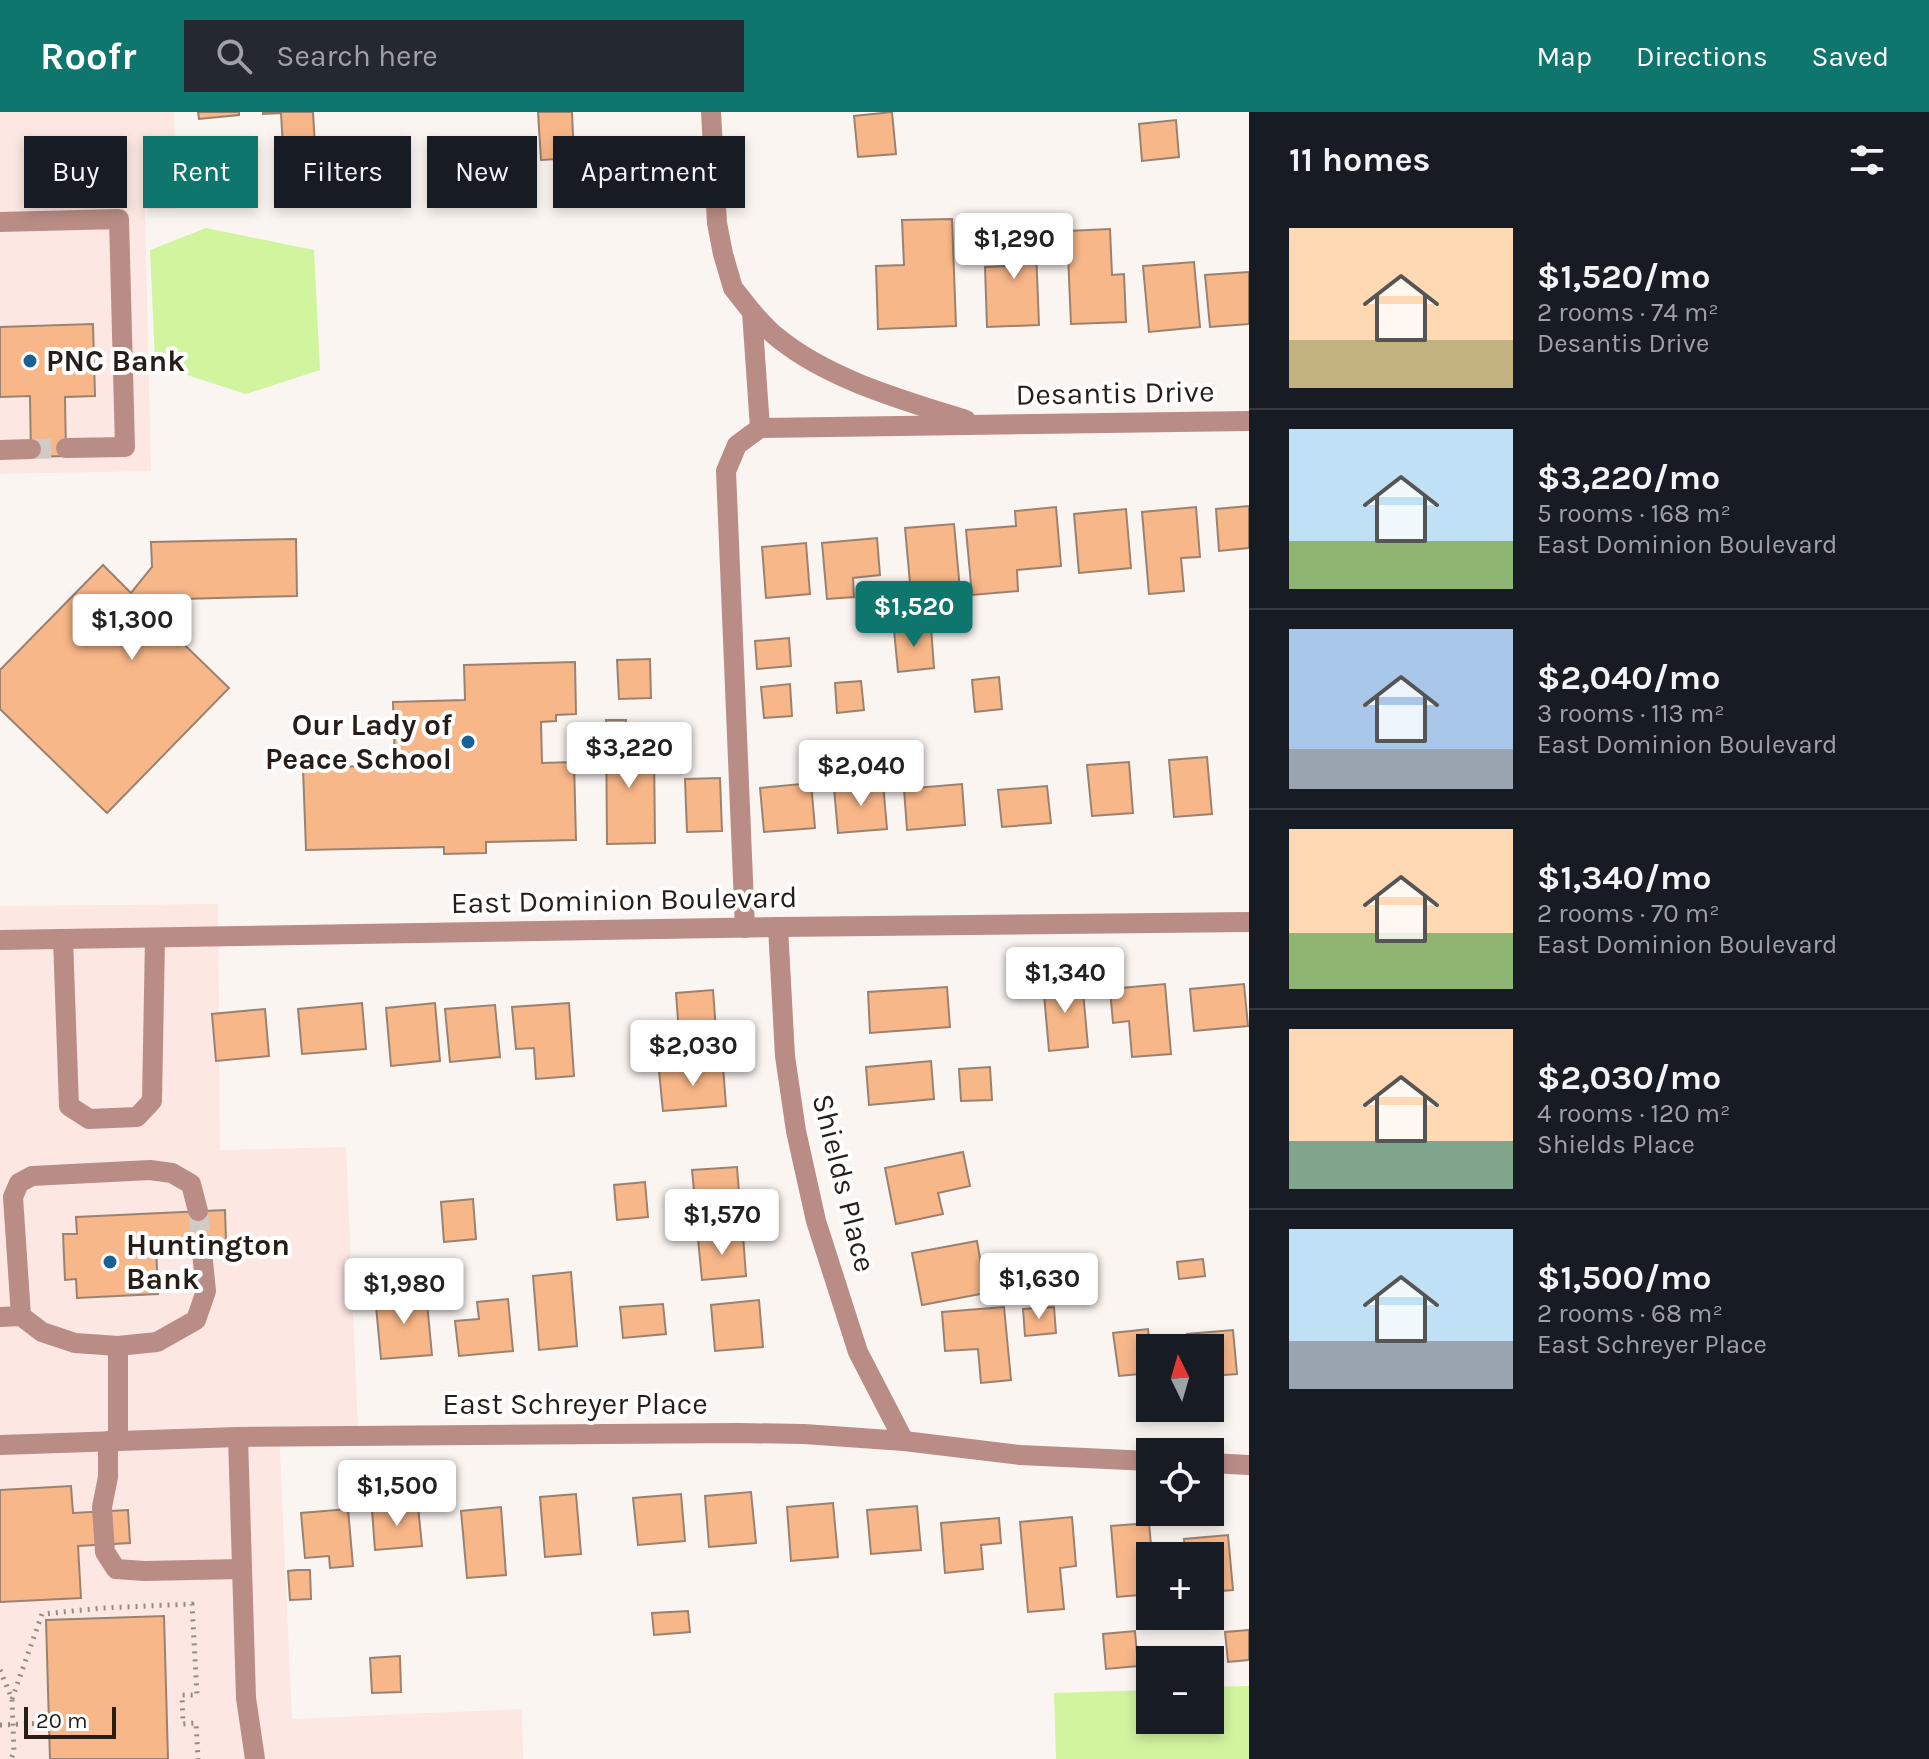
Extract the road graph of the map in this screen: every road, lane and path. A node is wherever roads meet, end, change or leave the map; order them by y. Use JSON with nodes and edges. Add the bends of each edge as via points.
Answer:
{"nodes":[{"id":1,"x":711,"y":112,"type":"edge"},
{"id":2,"x":0,"y":222,"type":"edge"},
{"id":3,"x":752,"y":312,"type":"junction"},
{"id":4,"x":1249,"y":421,"type":"edge"},
{"id":5,"x":981,"y":425,"type":"junction"},
{"id":6,"x":760,"y":428,"type":"junction"},
{"id":7,"x":66,"y":448,"type":"tunnel mouth"},
{"id":8,"x":31,"y":449,"type":"tunnel mouth"},
{"id":9,"x":0,"y":450,"type":"edge"},
{"id":10,"x":1249,"y":922,"type":"edge"},
{"id":11,"x":778,"y":927,"type":"junction"},
{"id":12,"x":745,"y":928,"type":"junction"},
{"id":13,"x":155,"y":938,"type":"junction"},
{"id":14,"x":63,"y":939,"type":"junction"},
{"id":15,"x":0,"y":940,"type":"edge"},
{"id":16,"x":198,"y":1211,"type":"tunnel mouth"},
{"id":17,"x":201,"y":1242,"type":"tunnel mouth"},
{"id":18,"x":21,"y":1316,"type":"junction"},
{"id":19,"x":0,"y":1317,"type":"edge"},
{"id":20,"x":118,"y":1346,"type":"junction"},
{"id":21,"x":238,"y":1437,"type":"junction"},
{"id":22,"x":113,"y":1441,"type":"junction"},
{"id":23,"x":904,"y":1441,"type":"junction"},
{"id":24,"x":0,"y":1445,"type":"edge"},
{"id":25,"x":1136,"y":1460,"type":"edge"},
{"id":26,"x":1224,"y":1464,"type":"edge"},
{"id":27,"x":1249,"y":1465,"type":"edge"},
{"id":28,"x":242,"y":1569,"type":"junction"},
{"id":29,"x":0,"y":1670,"type":"edge"},
{"id":30,"x":12,"y":1699,"type":"junction"},
{"id":31,"x":49,"y":1723,"type":"dead end"},
{"id":32,"x":13,"y":1724,"type":"junction"},
{"id":33,"x":0,"y":1725,"type":"edge"},
{"id":34,"x":14,"y":1757,"type":"edge"},
{"id":35,"x":198,"y":1759,"type":"edge"},
{"id":36,"x":255,"y":1759,"type":"edge"}],
"edges":[{"from":1,"to":3,"type":"street","name":"Desantis Drive","via":[[723,254],[733,288]]},
{"from":2,"to":7,"type":"street","via":[[119,219],[125,447]]},
{"from":3,"to":5,"type":"street","name":"Desantis Drive","via":[[819,366]]},
{"from":3,"to":6,"type":"street"},
{"from":4,"to":5,"type":"street","name":"Desantis Drive"},
{"from":5,"to":6,"type":"street","name":"Desantis Drive"},
{"from":6,"to":12,"type":"street","via":[[737,445],[726,471]]},
{"from":8,"to":9,"type":"street"},
{"from":10,"to":11,"type":"street","name":"East Dominion Boulevard"},
{"from":11,"to":12,"type":"street","name":"East Dominion Boulevard"},
{"from":11,"to":23,"type":"street","name":"Shields Place","via":[[785,1056],[816,1221],[858,1352]]},
{"from":12,"to":13,"type":"street","name":"East Dominion Boulevard"},
{"from":13,"to":14,"type":"street","name":"East Dominion Boulevard"},
{"from":13,"to":14,"type":"street","via":[[152,1101],[137,1117],[89,1119],[69,1106]]},
{"from":14,"to":15,"type":"street","name":"East Dominion Boulevard"},
{"from":16,"to":18,"type":"street","via":[[191,1184],[172,1173],[32,1176],[19,1183],[13,1197]]},
{"from":17,"to":20,"type":"street","via":[[206,1291],[196,1320],[157,1342]]},
{"from":18,"to":19,"type":"street"},
{"from":18,"to":20,"type":"street","via":[[42,1332],[75,1343]]},
{"from":20,"to":22,"type":"street"},
{"from":21,"to":22,"type":"street","name":"East Schreyer Place"},
{"from":21,"to":23,"type":"street","name":"East Schreyer Place","via":[[738,1433]]},
{"from":21,"to":28,"type":"street"},
{"from":22,"to":24,"type":"street","name":"East Schreyer Place"},
{"from":22,"to":28,"type":"street","via":[[102,1507],[105,1552],[116,1569]]},
{"from":23,"to":25,"type":"street","name":"East Schreyer Place","via":[[1020,1455]]},
{"from":26,"to":27,"type":"street"},
{"from":28,"to":36,"type":"street","via":[[246,1698]]},
{"from":29,"to":30,"type":"path"},
{"from":30,"to":32,"type":"path"},
{"from":30,"to":35,"type":"path","via":[[42,1614],[192,1604],[197,1695],[182,1695],[183,1724],[196,1723]]},
{"from":31,"to":32,"type":"path"},
{"from":32,"to":33,"type":"path"},
{"from":32,"to":34,"type":"path"}]}
